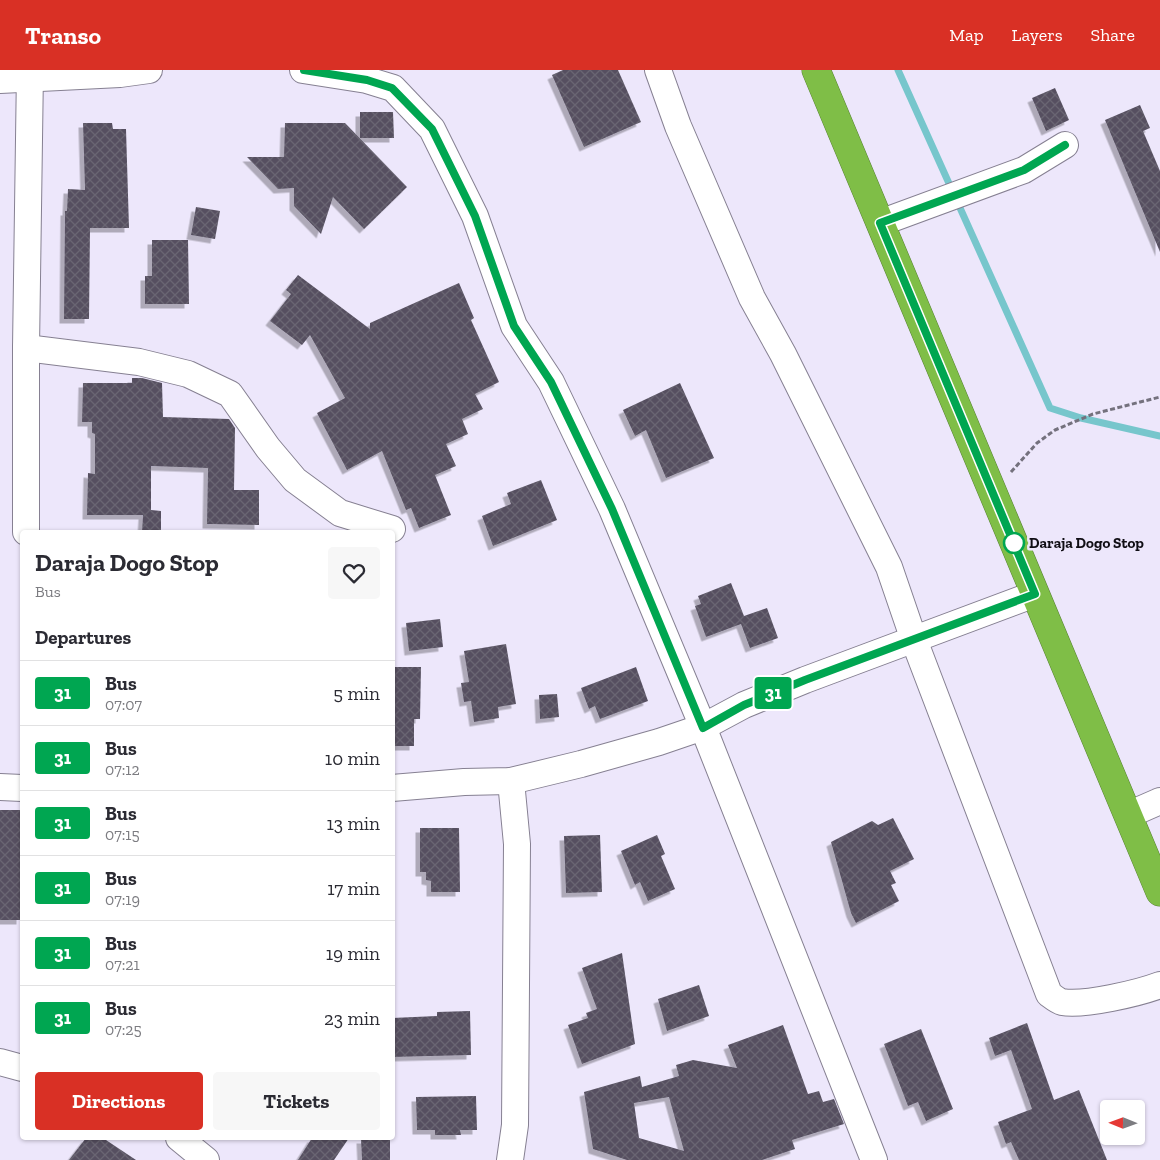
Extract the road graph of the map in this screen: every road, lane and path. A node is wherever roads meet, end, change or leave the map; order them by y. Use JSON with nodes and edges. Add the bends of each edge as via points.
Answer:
{"nodes":[{"id":1,"x":149,"y":70,"type":"edge"},
{"id":2,"x":304,"y":70,"type":"edge"},
{"id":3,"x":658,"y":70,"type":"edge"},
{"id":4,"x":816,"y":70,"type":"edge"},
{"id":5,"x":30,"y":74,"type":"edge"},
{"id":6,"x":0,"y":80,"type":"edge"},
{"id":7,"x":1065,"y":145,"type":"dead end"},
{"id":8,"x":880,"y":223,"type":"junction"},
{"id":9,"x":26,"y":348,"type":"junction"},
{"id":10,"x":1160,"y":397,"type":"edge"},
{"id":11,"x":992,"y":493,"type":"junction"},
{"id":12,"x":392,"y":529,"type":"dead end"},
{"id":13,"x":26,"y":530,"type":"edge"},
{"id":14,"x":1035,"y":594,"type":"junction"},
{"id":15,"x":914,"y":640,"type":"junction"},
{"id":16,"x":703,"y":728,"type":"junction"},
{"id":17,"x":511,"y":781,"type":"junction"},
{"id":18,"x":0,"y":788,"type":"edge"},
{"id":19,"x":20,"y":788,"type":"edge"},
{"id":20,"x":395,"y":788,"type":"edge"},
{"id":21,"x":1160,"y":801,"type":"edge"},
{"id":22,"x":1128,"y":815,"type":"junction"},
{"id":23,"x":1160,"y":892,"type":"edge"},
{"id":24,"x":1160,"y":985,"type":"edge"},
{"id":25,"x":0,"y":1062,"type":"edge"},
{"id":26,"x":20,"y":1067,"type":"edge"},
{"id":27,"x":181,"y":1140,"type":"edge"},
{"id":28,"x":206,"y":1160,"type":"edge"},
{"id":29,"x":510,"y":1160,"type":"edge"},
{"id":30,"x":874,"y":1160,"type":"edge"}],
"edges":[{"from":1,"to":5,"type":"street","via":[[120,74]]},
{"from":2,"to":16,"type":"street","via":[[367,80],[392,88],[432,129],[475,216],[514,326],[551,382],[612,509]]},
{"from":3,"to":15,"type":"street","via":[[678,126],[752,298],[889,567]]},
{"from":4,"to":8,"type":"highway"},
{"from":5,"to":6,"type":"street"},
{"from":5,"to":9,"type":"street"},
{"from":7,"to":8,"type":"street","via":[[1024,170]]},
{"from":8,"to":11,"type":"highway"},
{"from":9,"to":12,"type":"street","via":[[147,364],[188,374],[230,394],[295,480],[340,513]]},
{"from":9,"to":13,"type":"street"},
{"from":10,"to":11,"type":"path","via":[[1093,414],[1055,430],[1030,450]]},
{"from":11,"to":14,"type":"highway"},
{"from":14,"to":15,"type":"street"},
{"from":14,"to":22,"type":"highway"},
{"from":15,"to":16,"type":"street","via":[[752,702]]},
{"from":15,"to":24,"type":"street","via":[[1049,994],[1061,1002],[1078,1002],[1139,993]]},
{"from":16,"to":17,"type":"street"},
{"from":16,"to":30,"type":"street"},
{"from":17,"to":20,"type":"street"},
{"from":17,"to":29,"type":"street","via":[[517,872],[515,1125]]},
{"from":18,"to":19,"type":"street"},
{"from":21,"to":22,"type":"street"},
{"from":22,"to":23,"type":"highway"},
{"from":25,"to":26,"type":"street"},
{"from":27,"to":28,"type":"street"}]}
